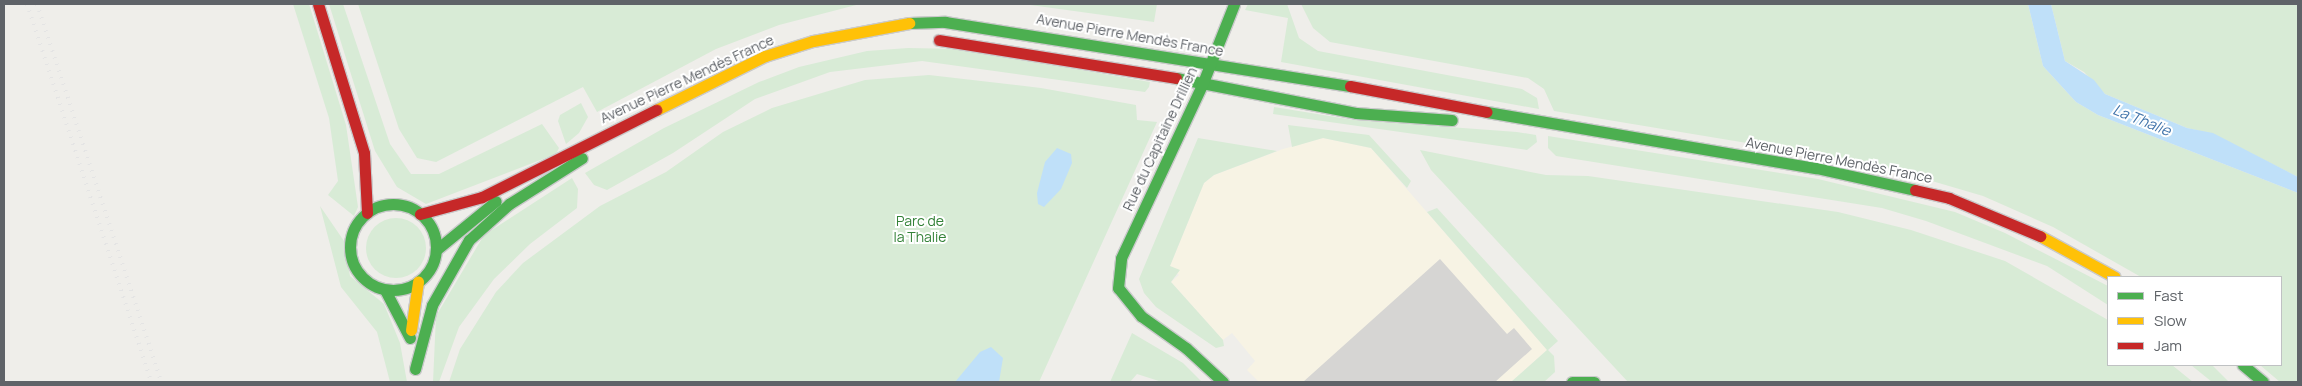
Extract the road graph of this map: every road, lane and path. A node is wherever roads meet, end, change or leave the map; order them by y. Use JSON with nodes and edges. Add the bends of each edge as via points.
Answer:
{"nodes":[{"id":1,"x":318,"y":4,"type":"edge"},
{"id":2,"x":1234,"y":4,"type":"edge"},
{"id":3,"x":897,"y":39,"type":"dead end"},
{"id":4,"x":922,"y":39,"type":"dead end"},
{"id":5,"x":1211,"y":64,"type":"junction"},
{"id":6,"x":1202,"y":85,"type":"junction"},
{"id":7,"x":1511,"y":118,"type":"junction"},
{"id":8,"x":364,"y":153,"type":"junction"},
{"id":9,"x":590,"y":153,"type":"junction"},
{"id":10,"x":378,"y":175,"type":"dead end"},
{"id":11,"x":388,"y":190,"type":"dead end"},
{"id":12,"x":397,"y":204,"type":"junction"},
{"id":13,"x":367,"y":213,"type":"junction"},
{"id":14,"x":420,"y":214,"type":"junction"},
{"id":15,"x":436,"y":250,"type":"junction"},
{"id":16,"x":2113,"y":276,"type":"edge"},
{"id":17,"x":418,"y":282,"type":"junction"},
{"id":18,"x":385,"y":290,"type":"junction"},
{"id":19,"x":410,"y":338,"type":"junction"},
{"id":20,"x":2244,"y":366,"type":"edge"},
{"id":21,"x":415,"y":369,"type":"junction"},
{"id":22,"x":416,"y":382,"type":"edge"},
{"id":23,"x":1223,"y":382,"type":"edge"},
{"id":24,"x":1572,"y":382,"type":"edge"},
{"id":25,"x":1594,"y":382,"type":"edge"},
{"id":26,"x":2263,"y":382,"type":"edge"}],
"edges":[{"from":1,"to":8,"type":"main road"},
{"from":2,"to":5,"type":"main road","name":"Rue du Capitaine Drillien"},
{"from":3,"to":9,"type":"main road","name":"Avenue Pierre Mendès France","via":[[790,59]]},
{"from":4,"to":6,"type":"main road","name":"Avenue Pierre Mendès France","via":[[972,44]]},
{"from":5,"to":6,"type":"main road","name":"Rue du Capitaine Drillien"},
{"from":5,"to":7,"type":"main road","name":"Avenue Pierre Mendès France","via":[[1453,103]]},
{"from":5,"to":14,"type":"main road","name":"Avenue Pierre Mendès France","via":[[973,24],[896,24],[813,41],[765,56],[482,197]]},
{"from":6,"to":7,"type":"main road","name":"Avenue Pierre Mendès France","via":[[1356,112],[1454,120]]},
{"from":6,"to":23,"type":"main road","name":"Rue du Capitaine Drillien","via":[[1121,258],[1118,288],[1141,316],[1186,348]]},
{"from":7,"to":16,"type":"main road","name":"Avenue Pierre Mendès France","via":[[1816,168],[1949,198],[2026,229]]},
{"from":8,"to":10,"type":"main road"},
{"from":8,"to":13,"type":"main road"},
{"from":9,"to":15,"type":"main road","name":"Avenue Pierre Mendès France","via":[[496,201],[448,236]]},
{"from":9,"to":21,"type":"main road","via":[[509,204],[469,240],[444,278],[432,305]]},
{"from":11,"to":12,"type":"main road"},
{"from":12,"to":13,"type":"main road"},
{"from":12,"to":14,"type":"main road"},
{"from":13,"to":18,"type":"main road","via":[[353,230],[350,255],[362,278]]},
{"from":14,"to":15,"type":"main road","via":[[432,230]]},
{"from":15,"to":17,"type":"main road","name":"Avenue Pierre Mendès France","via":[[433,262]]},
{"from":17,"to":18,"type":"main road","via":[[402,289]]},
{"from":17,"to":19,"type":"main road","name":"Avenue Pierre Mendès France"},
{"from":18,"to":19,"type":"main road","name":"Avenue Pierre Mendès France"},
{"from":19,"to":21,"type":"main road","name":"Avenue Pierre Mendès France"},
{"from":20,"to":26,"type":"main road"},
{"from":21,"to":22,"type":"main road","name":"Avenue Pierre Mendès France"},
{"from":24,"to":25,"type":"main road"}]}
